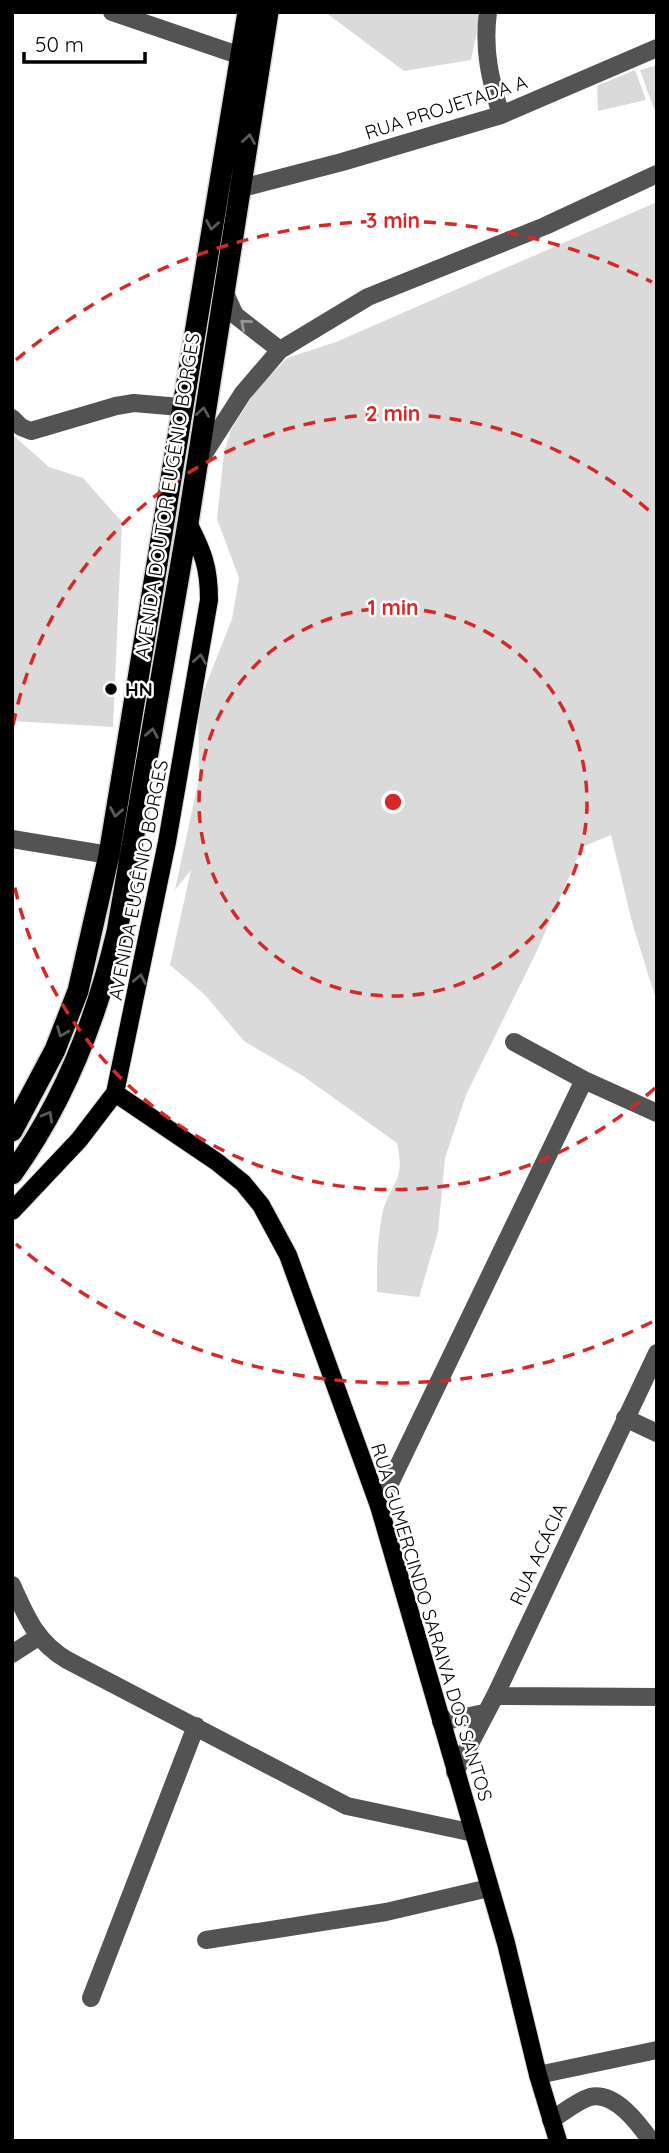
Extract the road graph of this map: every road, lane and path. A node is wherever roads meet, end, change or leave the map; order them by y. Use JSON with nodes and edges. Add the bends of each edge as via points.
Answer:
{"nodes":[{"id":1,"x":112,"y":12,"type":"edge"},
{"id":2,"x":248,"y":12,"type":"edge"},
{"id":3,"x":268,"y":12,"type":"edge"},
{"id":4,"x":488,"y":12,"type":"edge"},
{"id":5,"x":657,"y":48,"type":"edge"},
{"id":6,"x":241,"y":56,"type":"junction"},
{"id":7,"x":501,"y":115,"type":"junction"},
{"id":8,"x":657,"y":174,"type":"edge"},
{"id":9,"x":242,"y":188,"type":"junction"},
{"id":10,"x":223,"y":289,"type":"junction"},
{"id":11,"x":280,"y":350,"type":"junction"},
{"id":12,"x":180,"y":407,"type":"junction"},
{"id":13,"x":12,"y":418,"type":"edge"},
{"id":14,"x":195,"y":468,"type":"junction"},
{"id":15,"x":188,"y":523,"type":"junction"},
{"id":16,"x":12,"y":839,"type":"edge"},
{"id":17,"x":109,"y":855,"type":"junction"},
{"id":18,"x":514,"y":1042,"type":"dead end"},
{"id":19,"x":584,"y":1080,"type":"junction"},
{"id":20,"x":115,"y":1093,"type":"junction"},
{"id":21,"x":657,"y":1113,"type":"edge"},
{"id":22,"x":12,"y":1131,"type":"edge"},
{"id":23,"x":12,"y":1174,"type":"edge"},
{"id":24,"x":12,"y":1211,"type":"edge"},
{"id":25,"x":657,"y":1353,"type":"edge"},
{"id":26,"x":625,"y":1418,"type":"junction"},
{"id":27,"x":657,"y":1433,"type":"edge"},
{"id":28,"x":379,"y":1506,"type":"junction"},
{"id":29,"x":12,"y":1585,"type":"edge"},
{"id":30,"x":38,"y":1637,"type":"junction"},
{"id":31,"x":12,"y":1654,"type":"edge"},
{"id":32,"x":495,"y":1696,"type":"junction"},
{"id":33,"x":657,"y":1697,"type":"edge"},
{"id":34,"x":484,"y":1713,"type":"junction"},
{"id":35,"x":441,"y":1722,"type":"junction"},
{"id":36,"x":196,"y":1726,"type":"junction"},
{"id":37,"x":454,"y":1772,"type":"junction"},
{"id":38,"x":474,"y":1833,"type":"junction"},
{"id":39,"x":489,"y":1888,"type":"junction"},
{"id":40,"x":206,"y":1940,"type":"dead end"},
{"id":41,"x":91,"y":1998,"type":"dead end"},
{"id":42,"x":657,"y":2050,"type":"edge"},
{"id":43,"x":538,"y":2075,"type":"junction"},
{"id":44,"x":552,"y":2134,"type":"edge"},
{"id":45,"x":651,"y":2141,"type":"edge"}],
"edges":[{"from":1,"to":6,"type":"street"},
{"from":2,"to":6,"type":"highway","name":"AVENIDA DOUTOR EUGÊNIO BORGES"},
{"from":9,"to":3,"type":"highway","name":"AVENIDA DOUTOR EUGÊNIO BORGES","one_way":true},
{"from":4,"to":7,"type":"street","via":[[487,69]]},
{"from":5,"to":7,"type":"street","name":"RUA PROJETADA A"},
{"from":6,"to":12,"type":"highway","name":"AVENIDA DOUTOR EUGÊNIO BORGES","one_way":true},
{"from":7,"to":9,"type":"street","name":"RUA PROJETADA A"},
{"from":8,"to":11,"type":"street","via":[[545,226],[368,297]]},
{"from":9,"to":10,"type":"highway","name":"AVENIDA DOUTOR EUGÊNIO BORGES"},
{"from":11,"to":10,"type":"street","one_way":true,"via":[[235,315]]},
{"from":14,"to":10,"type":"highway","name":"AVENIDA DOUTOR EUGÊNIO BORGES","one_way":true},
{"from":11,"to":14,"type":"street","via":[[243,393]]},
{"from":12,"to":13,"type":"street","via":[[134,403],[31,430]]},
{"from":12,"to":17,"type":"highway","name":"AVENIDA DOUTOR EUGÊNIO BORGES","one_way":true},
{"from":14,"to":15,"type":"highway","name":"AVENIDA DOUTOR EUGÊNIO BORGES"},
{"from":20,"to":15,"type":"main road","name":"AVENIDA EUGÊNIO BORGES","one_way":true,"via":[[167,842],[209,600],[209,571]]},
{"from":23,"to":15,"type":"highway","name":"AVENIDA DOUTOR EUGÊNIO BORGES","one_way":true,"via":[[58,1097],[106,979],[133,851]]},
{"from":16,"to":17,"type":"street"},
{"from":17,"to":22,"type":"highway","name":"AVENIDA DOUTOR EUGÊNIO BORGES","one_way":true,"via":[[78,991],[55,1050]]},
{"from":18,"to":19,"type":"street"},
{"from":19,"to":21,"type":"street"},
{"from":19,"to":28,"type":"street"},
{"from":20,"to":24,"type":"main road","name":"AVENIDA EUGÊNIO BORGES","via":[[79,1140]]},
{"from":20,"to":28,"type":"main road","name":"RUA GUMERCINDO SARAIVA DOS SANTOS","via":[[217,1161],[261,1205],[288,1255]]},
{"from":25,"to":26,"type":"street","name":"RUA ACÁCIA"},
{"from":26,"to":27,"type":"street"},
{"from":26,"to":32,"type":"street","name":"RUA ACÁCIA"},
{"from":28,"to":35,"type":"main road","name":"RUA GUMERCINDO SARAIVA DOS SANTOS"},
{"from":29,"to":30,"type":"street"},
{"from":30,"to":31,"type":"street"},
{"from":30,"to":36,"type":"street","via":[[67,1660]]},
{"from":32,"to":33,"type":"street"},
{"from":32,"to":34,"type":"street","name":"RUA ACÁCIA"},
{"from":34,"to":35,"type":"street"},
{"from":34,"to":37,"type":"street","name":"RUA ACÁCIA"},
{"from":35,"to":37,"type":"main road","name":"RUA GUMERCINDO SARAIVA DOS SANTOS"},
{"from":36,"to":38,"type":"street","via":[[347,1806]]},
{"from":36,"to":41,"type":"street"},
{"from":37,"to":38,"type":"main road","name":"RUA GUMERCINDO SARAIVA DOS SANTOS"},
{"from":38,"to":39,"type":"main road","name":"RUA GUMERCINDO SARAIVA DOS SANTOS"},
{"from":39,"to":40,"type":"street","via":[[386,1912]]},
{"from":39,"to":43,"type":"main road","name":"RUA GUMERCINDO SARAIVA DOS SANTOS"},
{"from":42,"to":43,"type":"street"},
{"from":43,"to":44,"type":"main road","name":"RUA GUMERCINDO SARAIVA DOS SANTOS"},
{"from":44,"to":45,"type":"street","via":[[587,2098],[607,2099],[621,2106]]}]}
